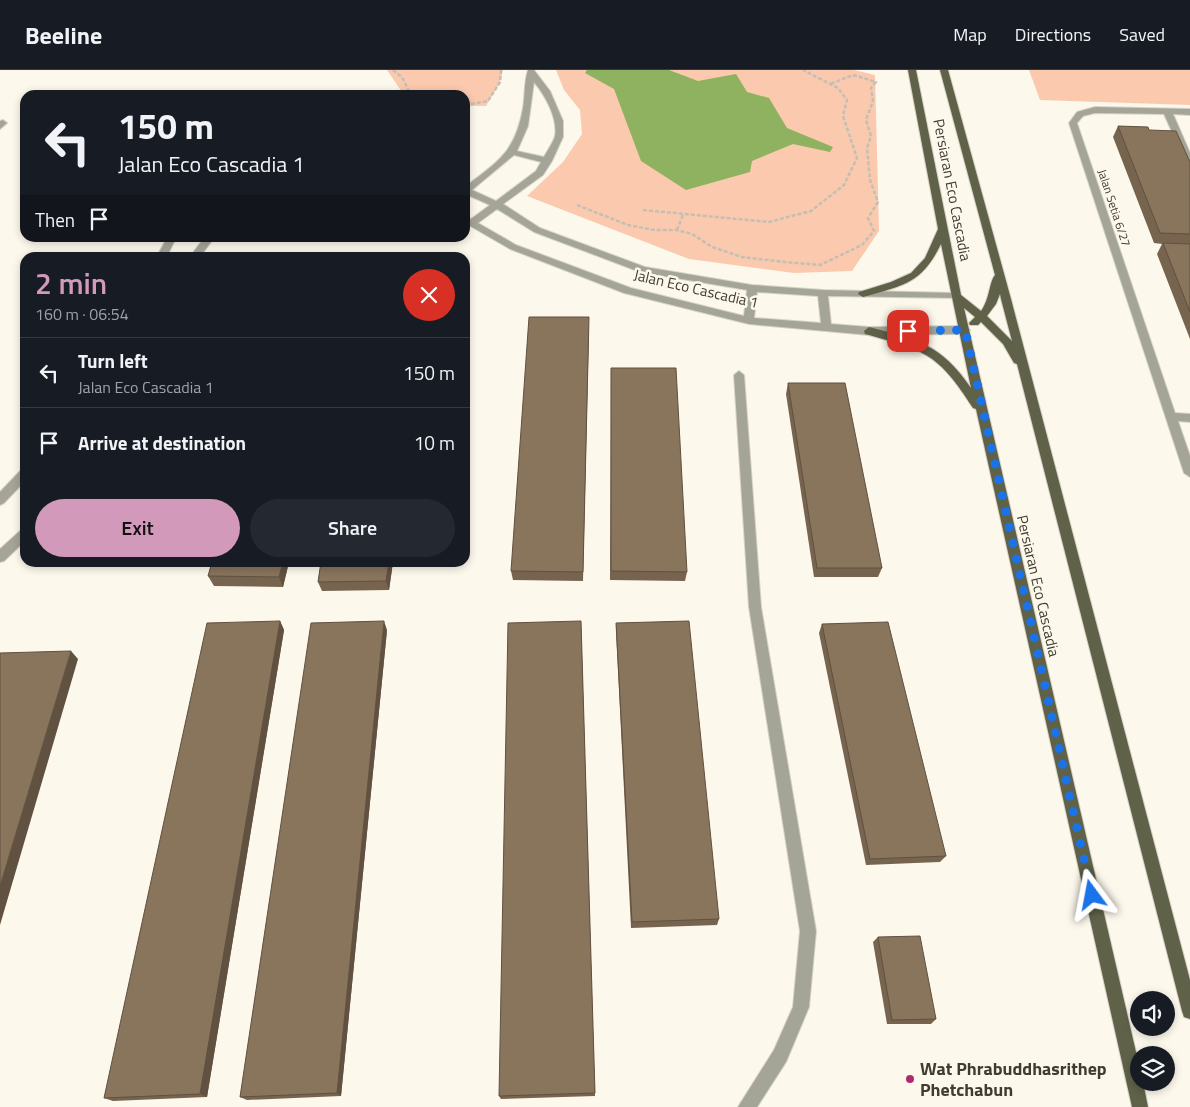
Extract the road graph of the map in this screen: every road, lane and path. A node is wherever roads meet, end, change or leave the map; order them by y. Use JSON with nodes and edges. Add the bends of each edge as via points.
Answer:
{"nodes":[{"id":1,"x":392,"y":70,"type":"edge"},
{"id":2,"x":501,"y":70,"type":"edge"},
{"id":3,"x":803,"y":70,"type":"edge"},
{"id":4,"x":912,"y":70,"type":"edge"},
{"id":5,"x":944,"y":70,"type":"edge"},
{"id":6,"x":531,"y":72,"type":"edge"},
{"id":7,"x":830,"y":84,"type":"junction"},
{"id":8,"x":408,"y":90,"type":"edge"},
{"id":9,"x":470,"y":103,"type":"edge"},
{"id":10,"x":1166,"y":111,"type":"junction"},
{"id":11,"x":1190,"y":112,"type":"edge"},
{"id":12,"x":512,"y":152,"type":"junction"},
{"id":13,"x":548,"y":161,"type":"junction"},
{"id":14,"x":1190,"y":163,"type":"edge"},
{"id":15,"x":470,"y":186,"type":"edge"},
{"id":16,"x":470,"y":192,"type":"edge"},
{"id":17,"x":498,"y":205,"type":"junction"},
{"id":18,"x":577,"y":205,"type":"dead end"},
{"id":19,"x":643,"y":210,"type":"dead end"},
{"id":20,"x":683,"y":215,"type":"junction"},
{"id":21,"x":470,"y":219,"type":"edge"},
{"id":22,"x":470,"y":221,"type":"edge"},
{"id":23,"x":943,"y":228,"type":"junction"},
{"id":24,"x":677,"y":230,"type":"junction"},
{"id":25,"x":998,"y":268,"type":"junction"},
{"id":26,"x":752,"y":288,"type":"junction"},
{"id":27,"x":822,"y":293,"type":"junction"},
{"id":28,"x":863,"y":294,"type":"junction"},
{"id":29,"x":956,"y":296,"type":"junction"},
{"id":30,"x":981,"y":317,"type":"junction"},
{"id":31,"x":750,"y":321,"type":"junction"},
{"id":32,"x":826,"y":327,"type":"junction"},
{"id":33,"x":965,"y":330,"type":"junction"},
{"id":34,"x":869,"y":331,"type":"junction"},
{"id":35,"x":739,"y":375,"type":"dead end"},
{"id":36,"x":1028,"y":385,"type":"junction"},
{"id":37,"x":983,"y":414,"type":"junction"},
{"id":38,"x":1171,"y":417,"type":"junction"},
{"id":39,"x":1190,"y":418,"type":"edge"},
{"id":40,"x":1190,"y":473,"type":"edge"},
{"id":41,"x":20,"y":478,"type":"edge"},
{"id":42,"x":0,"y":500,"type":"edge"},
{"id":43,"x":20,"y":538,"type":"edge"},
{"id":44,"x":0,"y":557,"type":"edge"},
{"id":45,"x":1190,"y":1010,"type":"edge"},
{"id":46,"x":746,"y":1107,"type":"edge"},
{"id":47,"x":1140,"y":1107,"type":"edge"}],
"edges":[{"from":1,"to":8,"type":"path","via":[[402,77]]},
{"from":2,"to":9,"type":"path","via":[[500,82],[488,101]]},
{"from":3,"to":7,"type":"path"},
{"from":4,"to":23,"type":"main road","name":"Persiaran Eco Cascadia"},
{"from":5,"to":25,"type":"main road","name":"Persiaran Eco Cascadia"},
{"from":6,"to":12,"type":"street","via":[[522,127]]},
{"from":6,"to":13,"type":"street","via":[[546,91],[559,121],[559,137]]},
{"from":7,"to":20,"type":"path","via":[[838,88],[847,100],[843,116],[857,158],[844,186],[810,211],[769,222]]},
{"from":7,"to":24,"type":"path","via":[[853,75],[876,82],[871,88],[873,101],[866,120],[870,136],[867,148],[870,180],[878,202],[868,218],[874,231],[862,245],[820,265],[794,263],[742,257]]},
{"from":10,"to":11,"type":"street","name":"Jalan Setia 6/27"},
{"from":10,"to":14,"type":"street"},
{"from":10,"to":38,"type":"street","name":"Jalan Setia 6/27","via":[[1095,110],[1080,114],[1073,123]]},
{"from":12,"to":13,"type":"street"},
{"from":12,"to":15,"type":"street"},
{"from":13,"to":17,"type":"street","via":[[540,173]]},
{"from":16,"to":17,"type":"street","name":"Jalan Eco Cascadia 1"},
{"from":17,"to":21,"type":"street"},
{"from":17,"to":26,"type":"street","name":"Jalan Eco Cascadia 1","via":[[538,230],[643,270]]},
{"from":18,"to":24,"type":"path","via":[[628,225]]},
{"from":19,"to":20,"type":"path"},
{"from":20,"to":24,"type":"path"},
{"from":22,"to":31,"type":"street","name":"Jalan Eco Cascadia 1","via":[[513,247],[628,291]]},
{"from":23,"to":28,"type":"main road","via":[[933,253],[918,275]]},
{"from":23,"to":29,"type":"main road","name":"Persiaran Eco Cascadia"},
{"from":25,"to":30,"type":"main road","via":[[996,295]]},
{"from":25,"to":36,"type":"main road","name":"Persiaran Eco Cascadia"},
{"from":26,"to":27,"type":"street","name":"Jalan Eco Cascadia 1"},
{"from":26,"to":31,"type":"street"},
{"from":27,"to":28,"type":"street","name":"Jalan Eco Cascadia 1"},
{"from":27,"to":32,"type":"street"},
{"from":28,"to":29,"type":"street","name":"Jalan Eco Cascadia 1"},
{"from":29,"to":30,"type":"main road"},
{"from":29,"to":33,"type":"main road","name":"Persiaran Eco Cascadia"},
{"from":30,"to":33,"type":"main road"},
{"from":30,"to":36,"type":"main road","via":[[1015,353]]},
{"from":31,"to":32,"type":"street","name":"Jalan Eco Cascadia 1"},
{"from":32,"to":34,"type":"street","name":"Jalan Eco Cascadia 1"},
{"from":33,"to":34,"type":"street","name":"Jalan Eco Cascadia 1"},
{"from":33,"to":37,"type":"main road","name":"Persiaran Eco Cascadia"},
{"from":34,"to":37,"type":"main road","via":[[927,349],[945,363],[969,391]]},
{"from":35,"to":46,"type":"street","via":[[755,607],[808,931],[801,1007],[780,1056]]},
{"from":36,"to":45,"type":"main road","name":"Persiaran Eco Cascadia"},
{"from":37,"to":47,"type":"main road","name":"Persiaran Eco Cascadia"},
{"from":38,"to":39,"type":"street"},
{"from":38,"to":40,"type":"street"},
{"from":41,"to":42,"type":"street"},
{"from":43,"to":44,"type":"street"}]}
